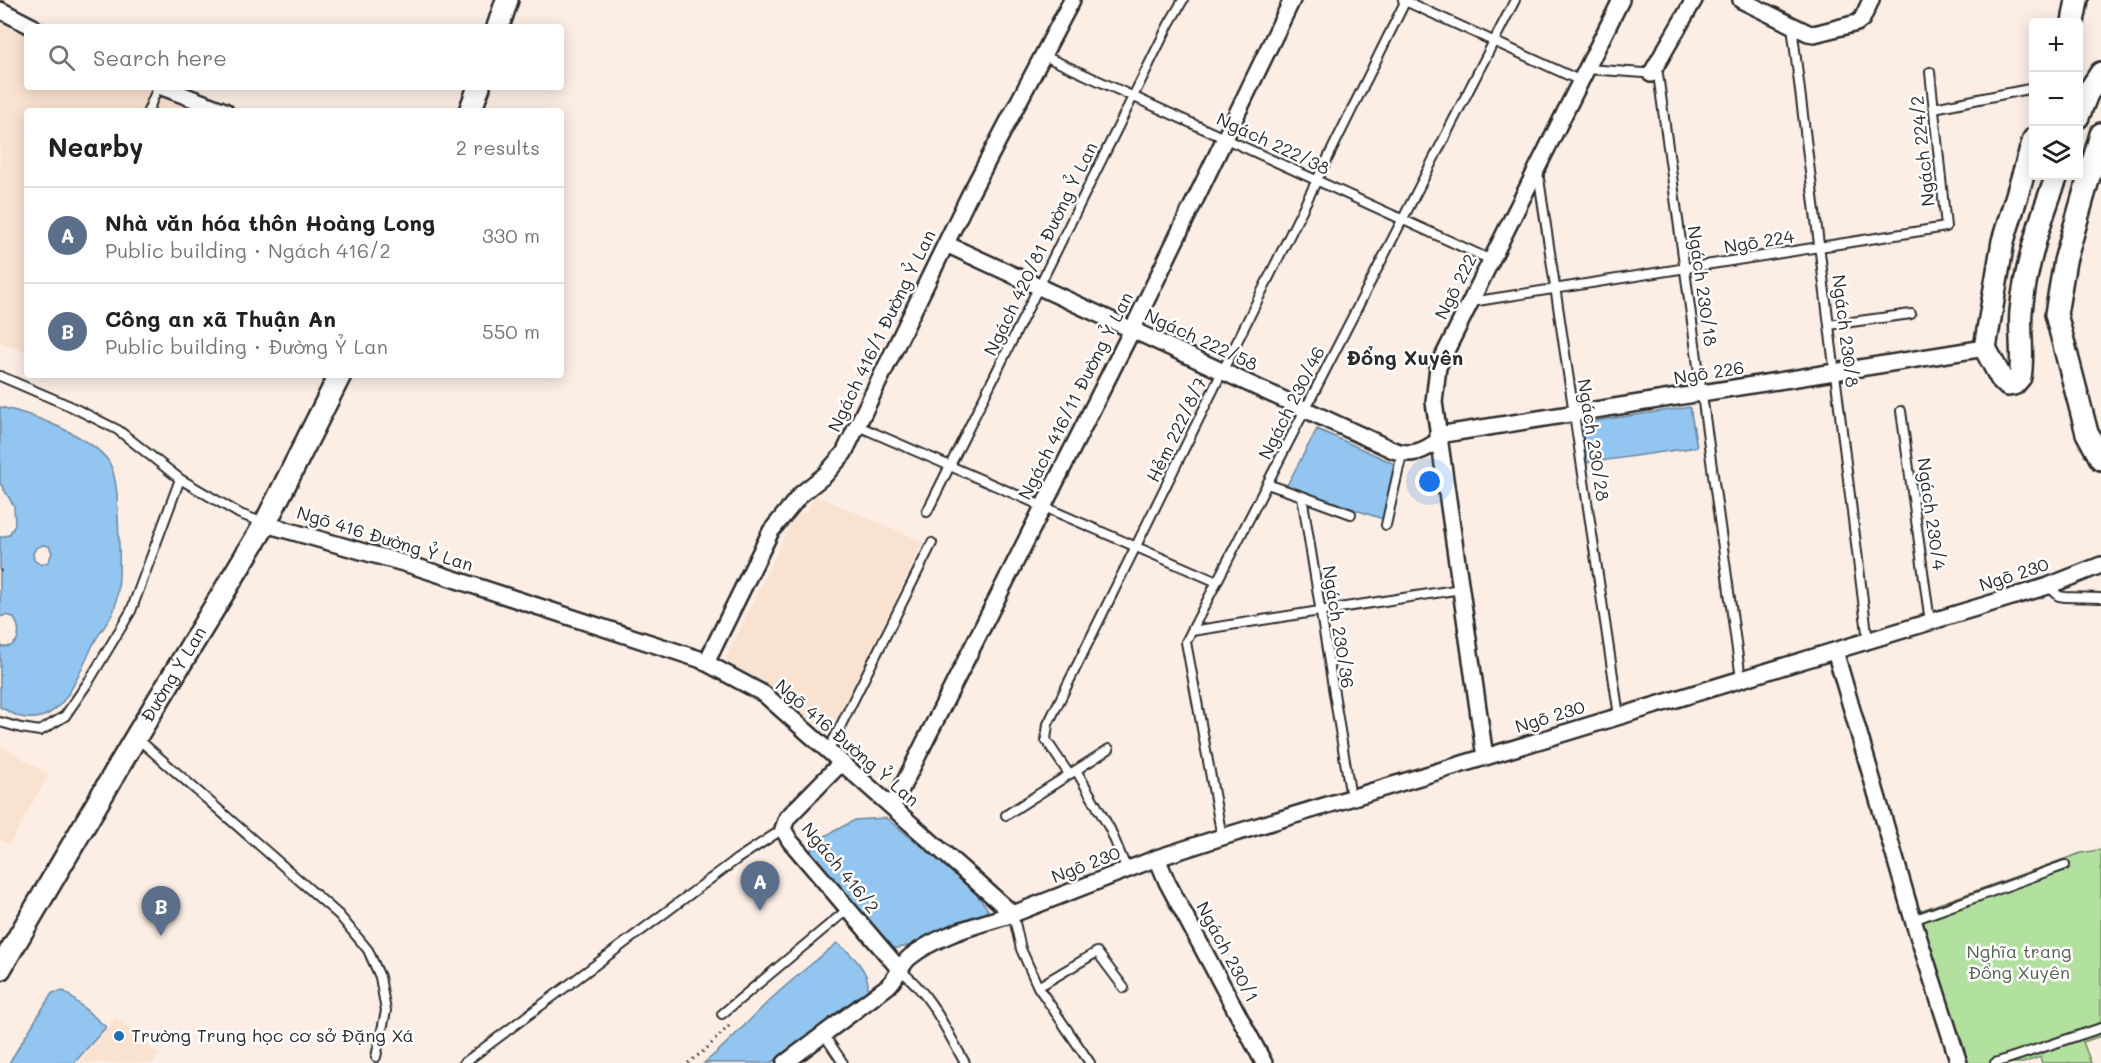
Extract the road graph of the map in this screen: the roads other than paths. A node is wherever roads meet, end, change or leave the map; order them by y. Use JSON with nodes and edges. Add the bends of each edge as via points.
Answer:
{"nodes":[{"id":1,"x":507,"y":0,"type":"edge"},
{"id":2,"x":1072,"y":0,"type":"edge"},
{"id":3,"x":1183,"y":0,"type":"edge"},
{"id":4,"x":1292,"y":0,"type":"edge"},
{"id":5,"x":1405,"y":0,"type":"edge"},
{"id":6,"x":1515,"y":0,"type":"edge"},
{"id":7,"x":1621,"y":0,"type":"edge"},
{"id":8,"x":1694,"y":0,"type":"edge"},
{"id":9,"x":1742,"y":0,"type":"edge"},
{"id":10,"x":1871,"y":0,"type":"edge"},
{"id":11,"x":2077,"y":0,"type":"edge"},
{"id":12,"x":0,"y":10,"type":"edge"},
{"id":13,"x":2074,"y":18,"type":"edge"},
{"id":14,"x":27,"y":24,"type":"edge"},
{"id":15,"x":499,"y":24,"type":"edge"},
{"id":16,"x":1792,"y":25,"type":"junction"},
{"id":17,"x":1493,"y":42,"type":"junction"},
{"id":18,"x":1042,"y":55,"type":"junction"},
{"id":19,"x":1930,"y":72,"type":"dead end"},
{"id":20,"x":2101,"y":73,"type":"edge"},
{"id":21,"x":1651,"y":74,"type":"junction"},
{"id":22,"x":1584,"y":75,"type":"junction"},
{"id":23,"x":2029,"y":89,"type":"edge"},
{"id":24,"x":158,"y":90,"type":"edge"},
{"id":25,"x":168,"y":90,"type":"edge"},
{"id":26,"x":478,"y":90,"type":"edge"},
{"id":27,"x":1133,"y":97,"type":"junction"},
{"id":28,"x":2083,"y":106,"type":"edge"},
{"id":29,"x":150,"y":108,"type":"edge"},
{"id":30,"x":217,"y":108,"type":"edge"},
{"id":31,"x":471,"y":108,"type":"edge"},
{"id":32,"x":1934,"y":108,"type":"junction"},
{"id":33,"x":2101,"y":134,"type":"edge"},
{"id":34,"x":1225,"y":138,"type":"junction"},
{"id":35,"x":2029,"y":155,"type":"edge"},
{"id":36,"x":1537,"y":168,"type":"junction"},
{"id":37,"x":2054,"y":180,"type":"edge"},
{"id":38,"x":1317,"y":181,"type":"junction"},
{"id":39,"x":1402,"y":219,"type":"junction"},
{"id":40,"x":1946,"y":227,"type":"joint"},
{"id":41,"x":946,"y":244,"type":"junction"},
{"id":42,"x":1819,"y":248,"type":"junction"},
{"id":43,"x":1491,"y":260,"type":"junction"},
{"id":44,"x":1684,"y":268,"type":"junction"},
{"id":45,"x":1039,"y":287,"type":"junction"},
{"id":46,"x":1555,"y":289,"type":"junction"},
{"id":47,"x":1470,"y":302,"type":"junction"},
{"id":48,"x":1911,"y":314,"type":"dead end"},
{"id":49,"x":1829,"y":325,"type":"junction"},
{"id":50,"x":1131,"y":330,"type":"junction"},
{"id":51,"x":1985,"y":348,"type":"junction"},
{"id":52,"x":1222,"y":372,"type":"junction"},
{"id":53,"x":1835,"y":373,"type":"junction"},
{"id":54,"x":0,"y":376,"type":"edge"},
{"id":55,"x":338,"y":378,"type":"edge"},
{"id":56,"x":1702,"y":394,"type":"junction"},
{"id":57,"x":1305,"y":410,"type":"junction"},
{"id":58,"x":1901,"y":411,"type":"dead end"},
{"id":59,"x":1574,"y":414,"type":"junction"},
{"id":60,"x":858,"y":426,"type":"junction"},
{"id":61,"x":1439,"y":437,"type":"junction"},
{"id":62,"x":1402,"y":454,"type":"junction"},
{"id":63,"x":2101,"y":459,"type":"edge"},
{"id":64,"x":950,"y":466,"type":"junction"},
{"id":65,"x":180,"y":479,"type":"junction"},
{"id":66,"x":1267,"y":484,"type":"junction"},
{"id":67,"x":1302,"y":496,"type":"junction"},
{"id":68,"x":1043,"y":507,"type":"junction"},
{"id":69,"x":927,"y":512,"type":"dead end"},
{"id":70,"x":1351,"y":514,"type":"dead end"},
{"id":71,"x":265,"y":524,"type":"junction"},
{"id":72,"x":1386,"y":525,"type":"dead end"},
{"id":73,"x":932,"y":543,"type":"dead end"},
{"id":74,"x":1136,"y":547,"type":"junction"},
{"id":75,"x":2101,"y":565,"type":"edge"},
{"id":76,"x":1217,"y":582,"type":"junction"},
{"id":77,"x":2048,"y":586,"type":"junction"},
{"id":78,"x":1461,"y":589,"type":"junction"},
{"id":79,"x":2101,"y":598,"type":"edge"},
{"id":80,"x":1320,"y":611,"type":"junction"},
{"id":81,"x":1930,"y":622,"type":"junction"},
{"id":82,"x":1192,"y":631,"type":"junction"},
{"id":83,"x":1868,"y":641,"type":"junction"},
{"id":84,"x":1834,"y":651,"type":"junction"},
{"id":85,"x":706,"y":663,"type":"junction"},
{"id":86,"x":1741,"y":679,"type":"junction"},
{"id":87,"x":1619,"y":717,"type":"junction"},
{"id":88,"x":0,"y":722,"type":"edge"},
{"id":89,"x":136,"y":738,"type":"junction"},
{"id":90,"x":1109,"y":749,"type":"dead end"},
{"id":91,"x":828,"y":751,"type":"junction"},
{"id":92,"x":1485,"y":757,"type":"junction"},
{"id":93,"x":841,"y":763,"type":"junction"},
{"id":94,"x":1072,"y":772,"type":"junction"},
{"id":95,"x":1351,"y":798,"type":"junction"},
{"id":96,"x":892,"y":807,"type":"junction"},
{"id":97,"x":1006,"y":815,"type":"dead end"},
{"id":98,"x":783,"y":829,"type":"junction"},
{"id":99,"x":1222,"y":837,"type":"junction"},
{"id":100,"x":1157,"y":858,"type":"junction"},
{"id":101,"x":2065,"y":865,"type":"dead end"},
{"id":102,"x":1127,"y":870,"type":"junction"},
{"id":103,"x":848,"y":909,"type":"junction"},
{"id":104,"x":1013,"y":914,"type":"junction"},
{"id":105,"x":1913,"y":920,"type":"junction"},
{"id":106,"x":0,"y":969,"type":"edge"},
{"id":107,"x":900,"y":971,"type":"junction"},
{"id":108,"x":1038,"y":987,"type":"junction"},
{"id":109,"x":1124,"y":988,"type":"dead end"},
{"id":110,"x":722,"y":1014,"type":"dead end"},
{"id":111,"x":2101,"y":1028,"type":"edge"},
{"id":112,"x":823,"y":1033,"type":"junction"},
{"id":113,"x":376,"y":1057,"type":"dead end"},
{"id":114,"x":464,"y":1063,"type":"edge"},
{"id":115,"x":785,"y":1063,"type":"edge"},
{"id":116,"x":843,"y":1063,"type":"edge"},
{"id":117,"x":964,"y":1063,"type":"edge"},
{"id":118,"x":1090,"y":1063,"type":"edge"},
{"id":119,"x":1264,"y":1063,"type":"edge"},
{"id":120,"x":1959,"y":1063,"type":"edge"},
{"id":121,"x":1995,"y":1063,"type":"edge"}],
"edges":[{"from":1,"to":15,"type":"main road"},
{"from":2,"to":18,"type":"street","name":"Ngách 416/1 Đường Ỷ Lan"},
{"from":3,"to":27,"type":"lane","name":"Ngách 420/81 Đường Ỷ Lan"},
{"from":4,"to":34,"type":"street","name":"Ngách 416/11 Đường Ỷ Lan"},
{"from":5,"to":17,"type":"lane"},
{"from":5,"to":38,"type":"lane","name":"Hẻm 222/8/7"},
{"from":6,"to":17,"type":"lane","name":"Ngách 230/46"},
{"from":7,"to":22,"type":"street","name":"Ngõ 222"},
{"from":8,"to":21,"type":"street"},
{"from":9,"to":16,"type":"street"},
{"from":10,"to":16,"type":"street","via":[[1862,19],[1850,26],[1814,34]]},
{"from":11,"to":13,"type":"main road"},
{"from":12,"to":14,"type":"street"},
{"from":16,"to":42,"type":"lane","name":"Ngách 230/8"},
{"from":17,"to":22,"type":"lane"},
{"from":17,"to":39,"type":"lane","name":"Ngách 230/46"},
{"from":18,"to":27,"type":"lane","name":"Ngách 222/38"},
{"from":18,"to":41,"type":"street","name":"Ngách 416/1 Đường Ỷ Lan"},
{"from":19,"to":32,"type":"lane","name":"Ngách 224/2"},
{"from":20,"to":28,"type":"main road"},
{"from":21,"to":22,"type":"lane"},
{"from":21,"to":44,"type":"lane","name":"Ngách 230/18","via":[[1658,74]]},
{"from":22,"to":36,"type":"street","name":"Ngõ 222"},
{"from":23,"to":32,"type":"lane"},
{"from":24,"to":29,"type":"lane"},
{"from":25,"to":30,"type":"street"},
{"from":26,"to":31,"type":"main road"},
{"from":27,"to":34,"type":"lane","name":"Ngách 222/38"},
{"from":27,"to":45,"type":"lane","name":"Ngách 420/81 Đường Ỷ Lan"},
{"from":32,"to":40,"type":"lane","name":"Ngách 224/2"},
{"from":33,"to":63,"type":"main road","via":[[2064,261],[2056,314],[2087,433]]},
{"from":34,"to":38,"type":"lane","name":"Ngách 222/38"},
{"from":34,"to":50,"type":"street","name":"Ngách 416/11 Đường Ỷ Lan"},
{"from":35,"to":51,"type":"main road","via":[[2003,241]]},
{"from":36,"to":43,"type":"street","name":"Ngõ 222"},
{"from":36,"to":46,"type":"lane","name":"Ngách 230/28"},
{"from":37,"to":51,"type":"main road","via":[[2025,278],[2022,370],[2018,382],[2006,383]]},
{"from":38,"to":39,"type":"lane","name":"Ngách 222/38"},
{"from":38,"to":52,"type":"lane","name":"Hẻm 222/8/7"},
{"from":39,"to":43,"type":"lane","name":"Ngách 222/38"},
{"from":39,"to":57,"type":"lane","name":"Ngách 230/46"},
{"from":40,"to":42,"type":"lane","name":"Ngõ 224"},
{"from":41,"to":45,"type":"street","name":"Ngách 222/58"},
{"from":41,"to":60,"type":"street","name":"Ngách 416/1 Đường Ỷ Lan"},
{"from":42,"to":44,"type":"lane","name":"Ngõ 224"},
{"from":42,"to":49,"type":"lane","name":"Ngách 230/8"},
{"from":43,"to":47,"type":"street","name":"Ngõ 222"},
{"from":44,"to":46,"type":"lane","name":"Ngõ 224"},
{"from":44,"to":56,"type":"lane","name":"Ngách 230/18"},
{"from":45,"to":50,"type":"street","name":"Ngách 222/58"},
{"from":45,"to":64,"type":"lane","name":"Ngách 420/81 Đường Ỷ Lan"},
{"from":46,"to":47,"type":"lane","name":"Ngõ 224"},
{"from":46,"to":59,"type":"lane","name":"Ngách 230/28"},
{"from":47,"to":61,"type":"street","name":"Ngõ 222","via":[[1438,367],[1434,402]]},
{"from":48,"to":49,"type":"lane"},
{"from":49,"to":53,"type":"lane","name":"Ngách 230/8"},
{"from":50,"to":52,"type":"street","name":"Ngách 222/58"},
{"from":50,"to":68,"type":"street","name":"Ngách 416/11 Đường Ỷ Lan"},
{"from":51,"to":53,"type":"street","name":"Ngõ 226"},
{"from":52,"to":57,"type":"street","name":"Ngách 222/58"},
{"from":52,"to":74,"type":"lane","name":"Hẻm 222/8/7"},
{"from":53,"to":56,"type":"street","name":"Ngõ 226"},
{"from":53,"to":83,"type":"lane","name":"Ngách 230/8"},
{"from":54,"to":65,"type":"lane","via":[[118,430]]},
{"from":55,"to":71,"type":"main road","name":"Đường Ỷ Lan"},
{"from":56,"to":59,"type":"street","name":"Ngõ 226"},
{"from":56,"to":86,"type":"lane","name":"Ngách 230/18"},
{"from":57,"to":62,"type":"street","name":"Ngách 222/58"},
{"from":57,"to":66,"type":"lane","name":"Ngách 230/46"},
{"from":58,"to":81,"type":"lane","name":"Ngách 230/4"},
{"from":59,"to":61,"type":"street","name":"Ngõ 226"},
{"from":59,"to":87,"type":"lane","name":"Ngách 230/28"},
{"from":60,"to":64,"type":"lane"},
{"from":60,"to":85,"type":"street","name":"Ngách 416/1 Đường Ỷ Lan","via":[[835,465],[801,494],[771,531]]},
{"from":61,"to":62,"type":"street","via":[[1420,451]]},
{"from":61,"to":78,"type":"street","name":"Ngõ 222"},
{"from":62,"to":72,"type":"lane"},
{"from":64,"to":68,"type":"lane"},
{"from":64,"to":69,"type":"lane","name":"Ngách 420/81 Đường Ỷ Lan"},
{"from":65,"to":71,"type":"lane"},
{"from":65,"to":88,"type":"lane","via":[[130,611],[65,716],[40,731]]},
{"from":66,"to":67,"type":"lane"},
{"from":66,"to":76,"type":"lane","name":"Ngách 230/46"},
{"from":67,"to":70,"type":"lane"},
{"from":67,"to":80,"type":"lane","name":"Ngách 230/36"},
{"from":68,"to":74,"type":"lane"},
{"from":68,"to":96,"type":"street","name":"Ngách 416/11 Đường Ỷ Lan"},
{"from":71,"to":85,"type":"street","name":"Ngõ 416 Đường Ỷ Lan","via":[[414,566]]},
{"from":71,"to":89,"type":"main road","name":"Đường Ỷ Lan"},
{"from":73,"to":91,"type":"lane"},
{"from":74,"to":76,"type":"lane"},
{"from":74,"to":94,"type":"lane","name":"Hẻm 222/8/7","via":[[1046,731],[1050,748]]},
{"from":75,"to":77,"type":"street","name":"Ngõ 230"},
{"from":76,"to":82,"type":"lane","name":"Ngách 230/46"},
{"from":77,"to":79,"type":"lane","via":[[2059,596]]},
{"from":77,"to":81,"type":"street","name":"Ngõ 230"},
{"from":78,"to":80,"type":"lane"},
{"from":78,"to":92,"type":"street","name":"Ngõ 222"},
{"from":80,"to":82,"type":"lane"},
{"from":80,"to":95,"type":"lane","name":"Ngách 230/36"},
{"from":81,"to":83,"type":"street","name":"Ngõ 230"},
{"from":82,"to":99,"type":"lane","name":"Ngách 230/46","via":[[1186,642]]},
{"from":83,"to":84,"type":"street","name":"Ngõ 230"},
{"from":84,"to":86,"type":"street","name":"Ngõ 230"},
{"from":84,"to":105,"type":"street"},
{"from":85,"to":91,"type":"street","name":"Ngõ 416 Đường Ỷ Lan","via":[[764,694]]},
{"from":86,"to":87,"type":"street","name":"Ngõ 230"},
{"from":87,"to":92,"type":"street","name":"Ngõ 230"},
{"from":89,"to":106,"type":"main road","name":"Đường Ỷ Lan"},
{"from":89,"to":113,"type":"lane","via":[[339,915],[368,951],[380,977],[386,1011]]},
{"from":90,"to":94,"type":"lane"},
{"from":91,"to":93,"type":"street","name":"Ngõ 416 Đường Ỷ Lan"},
{"from":92,"to":95,"type":"street","name":"Ngõ 230"},
{"from":93,"to":96,"type":"street","name":"Ngõ 416 Đường Ỷ Lan"},
{"from":93,"to":98,"type":"street","name":"Ngách 416/2","via":[[787,818]]},
{"from":94,"to":97,"type":"lane"},
{"from":94,"to":102,"type":"lane","via":[[1113,836]]},
{"from":95,"to":99,"type":"street","name":"Ngõ 230"},
{"from":96,"to":104,"type":"street","name":"Ngõ 416 Đường Ỷ Lan"},
{"from":98,"to":103,"type":"street","name":"Ngách 416/2"},
{"from":98,"to":114,"type":"lane","via":[[737,859]]},
{"from":99,"to":100,"type":"street","name":"Ngõ 230"},
{"from":100,"to":102,"type":"street","name":"Ngõ 230"},
{"from":100,"to":119,"type":"street","name":"Ngách 230/1"},
{"from":101,"to":105,"type":"lane"},
{"from":102,"to":104,"type":"street","name":"Ngõ 230"},
{"from":103,"to":107,"type":"street","name":"Ngách 416/2"},
{"from":103,"to":110,"type":"lane"},
{"from":104,"to":107,"type":"street","via":[[937,941],[910,957]]},
{"from":104,"to":108,"type":"lane","via":[[1021,949]]},
{"from":105,"to":120,"type":"street"},
{"from":107,"to":112,"type":"street","via":[[888,987]]},
{"from":107,"to":117,"type":"lane","via":[[927,998]]},
{"from":108,"to":109,"type":"lane","via":[[1097,952]]},
{"from":108,"to":118,"type":"lane"},
{"from":111,"to":121,"type":"lane"},
{"from":112,"to":115,"type":"street"},
{"from":112,"to":116,"type":"lane"}]}
